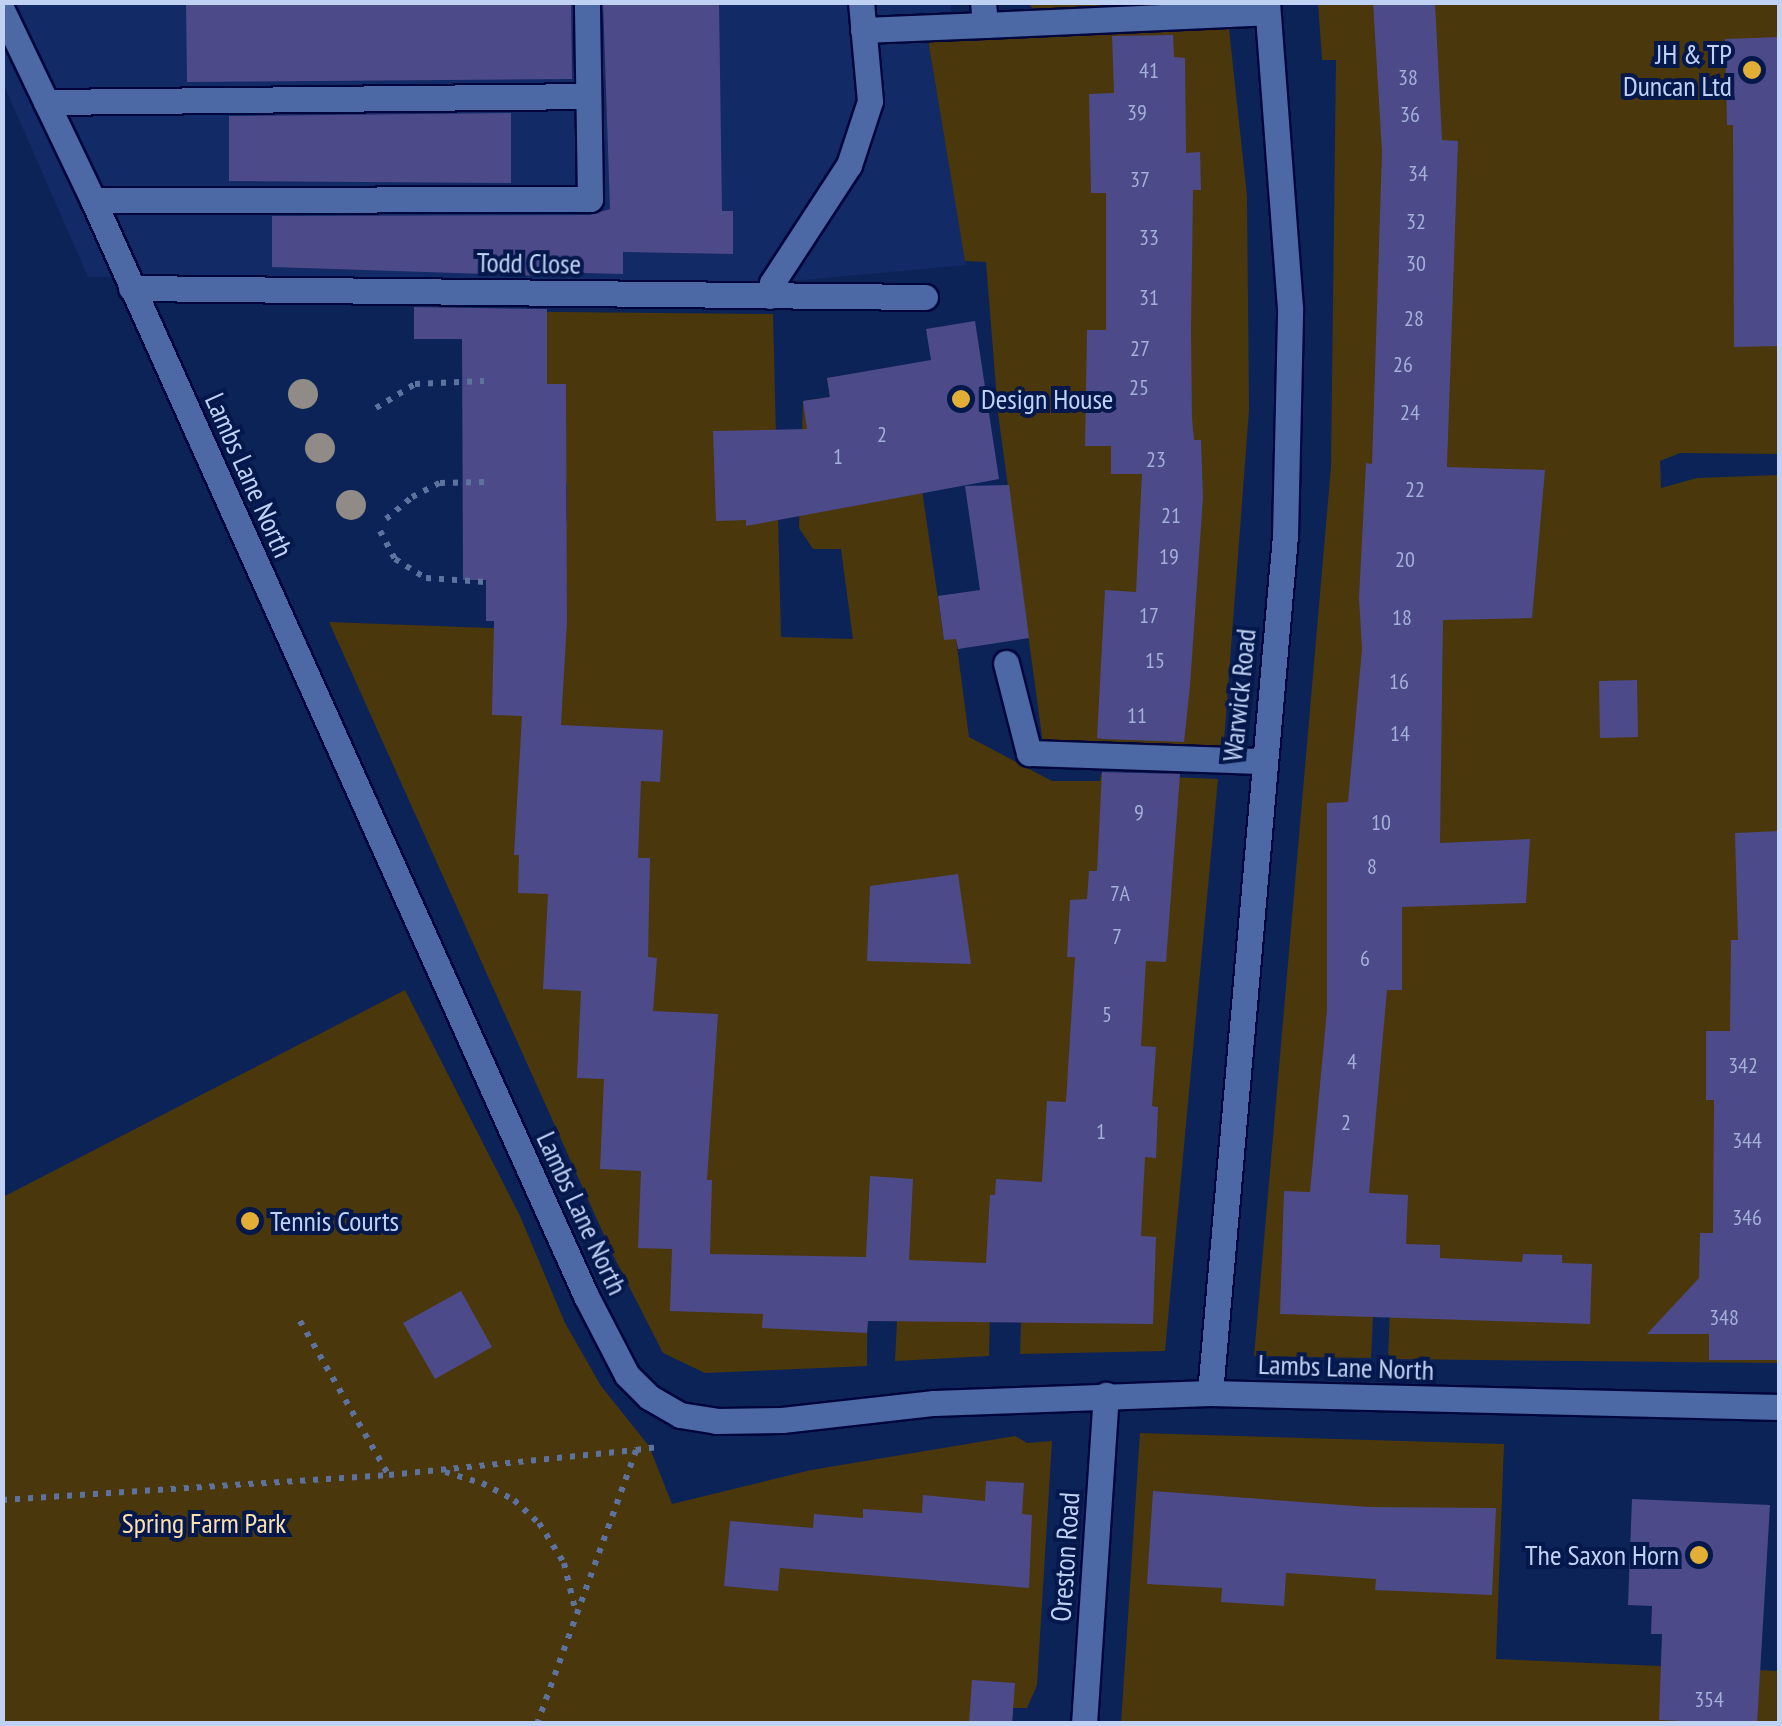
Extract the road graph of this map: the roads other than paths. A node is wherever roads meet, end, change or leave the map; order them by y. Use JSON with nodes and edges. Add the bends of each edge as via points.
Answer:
{"nodes":[{"id":1,"x":587,"y":2,"type":"edge"},
{"id":2,"x":861,"y":2,"type":"edge"},
{"id":3,"x":1267,"y":7,"type":"edge"},
{"id":4,"x":2,"y":10,"type":"edge"},
{"id":5,"x":984,"y":14,"type":"edge"},
{"id":6,"x":864,"y":30,"type":"junction"},
{"id":7,"x":588,"y":96,"type":"junction"},
{"id":8,"x":46,"y":102,"type":"junction"},
{"id":9,"x":93,"y":200,"type":"junction"},
{"id":10,"x":132,"y":288,"type":"junction"},
{"id":11,"x":770,"y":296,"type":"junction"},
{"id":12,"x":926,"y":297,"type":"dead end"},
{"id":13,"x":1006,"y":663,"type":"dead end"},
{"id":14,"x":1262,"y":762,"type":"junction"},
{"id":15,"x":1210,"y":1393,"type":"junction"},
{"id":16,"x":1106,"y":1395,"type":"junction"},
{"id":17,"x":1780,"y":1407,"type":"edge"},
{"id":18,"x":1084,"y":1724,"type":"edge"}],
"edges":[{"from":1,"to":7,"type":"street"},
{"from":2,"to":6,"type":"street"},
{"from":3,"to":5,"type":"street"},
{"from":3,"to":14,"type":"street","name":"Warwick Road","via":[[1290,308],[1285,536]]},
{"from":4,"to":8,"type":"street","name":"Lambs Lane North"},
{"from":5,"to":6,"type":"street"},
{"from":6,"to":11,"type":"street","via":[[870,101],[849,166],[772,282]]},
{"from":7,"to":8,"type":"street"},
{"from":7,"to":9,"type":"street","via":[[590,199]]},
{"from":8,"to":9,"type":"street","name":"Lambs Lane North"},
{"from":9,"to":10,"type":"street","name":"Lambs Lane North"},
{"from":10,"to":11,"type":"street","name":"Todd Close"},
{"from":10,"to":16,"type":"street","name":"Lambs Lane North","via":[[626,1375],[648,1398],[680,1415],[716,1421]]},
{"from":11,"to":12,"type":"street","name":"Todd Close"},
{"from":13,"to":14,"type":"street","via":[[1029,753]]},
{"from":14,"to":15,"type":"street","name":"Warwick Road"},
{"from":15,"to":16,"type":"street","name":"Lambs Lane North"},
{"from":15,"to":17,"type":"street","name":"Lambs Lane North"},
{"from":16,"to":18,"type":"street","name":"Oreston Road"}]}
